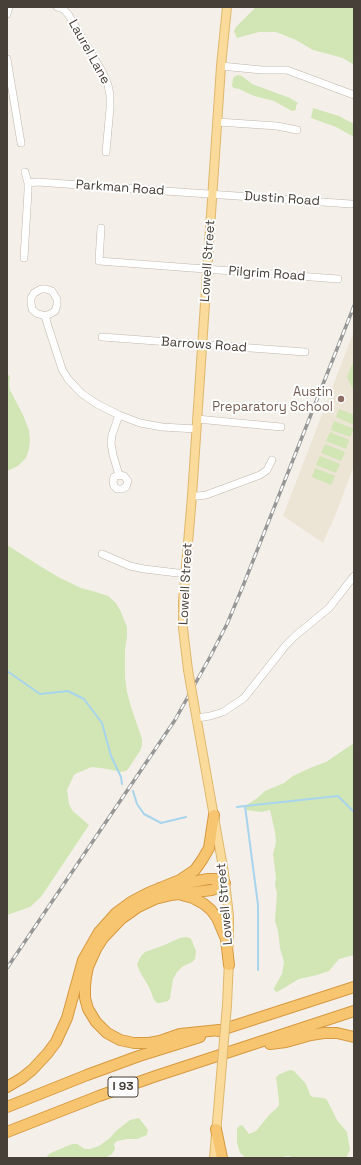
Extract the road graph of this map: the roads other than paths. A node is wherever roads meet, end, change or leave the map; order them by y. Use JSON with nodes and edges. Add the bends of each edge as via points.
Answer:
{"nodes":[{"id":1,"x":9,"y":7,"type":"edge"},
{"id":2,"x":227,"y":7,"type":"edge"},
{"id":3,"x":62,"y":8,"type":"edge"},
{"id":4,"x":7,"y":14,"type":"edge"},
{"id":5,"x":7,"y":59,"type":"edge"},
{"id":6,"x":222,"y":66,"type":"junction"},
{"id":7,"x":354,"y":95,"type":"edge"},
{"id":8,"x":218,"y":122,"type":"junction"},
{"id":9,"x":297,"y":130,"type":"dead end"},
{"id":10,"x":21,"y":143,"type":"dead end"},
{"id":11,"x":106,"y":152,"type":"dead end"},
{"id":12,"x":25,"y":172,"type":"dead end"},
{"id":13,"x":28,"y":183,"type":"junction"},
{"id":14,"x":212,"y":195,"type":"junction"},
{"id":15,"x":351,"y":204,"type":"dead end"},
{"id":16,"x":101,"y":228,"type":"dead end"},
{"id":17,"x":24,"y":258,"type":"dead end"},
{"id":18,"x":207,"y":270,"type":"junction"},
{"id":19,"x":338,"y":279,"type":"dead end"},
{"id":20,"x":45,"y":316,"type":"dead end"},
{"id":21,"x":102,"y":338,"type":"dead end"},
{"id":22,"x":202,"y":345,"type":"junction"},
{"id":23,"x":305,"y":352,"type":"dead end"},
{"id":24,"x":119,"y":415,"type":"junction"},
{"id":25,"x":197,"y":419,"type":"junction"},
{"id":26,"x":281,"y":427,"type":"dead end"},
{"id":27,"x":196,"y":429,"type":"junction"},
{"id":28,"x":272,"y":460,"type":"dead end"},
{"id":29,"x":119,"y":475,"type":"dead end"},
{"id":30,"x":192,"y":496,"type":"junction"},
{"id":31,"x":102,"y":554,"type":"dead end"},
{"id":32,"x":186,"y":574,"type":"junction"},
{"id":33,"x":354,"y":576,"type":"edge"},
{"id":34,"x":197,"y":718,"type":"junction"},
{"id":35,"x":214,"y":815,"type":"junction"},
{"id":36,"x":225,"y":883,"type":"junction"},
{"id":37,"x":160,"y":888,"type":"junction"},
{"id":38,"x":176,"y":894,"type":"junction"},
{"id":39,"x":229,"y":964,"type":"junction"},
{"id":40,"x":354,"y":987,"type":"edge"},
{"id":41,"x":354,"y":1011,"type":"edge"},
{"id":42,"x":219,"y":1030,"type":"junction"},
{"id":43,"x":354,"y":1037,"type":"edge"},
{"id":44,"x":240,"y":1048,"type":"junction"},
{"id":45,"x":7,"y":1087,"type":"edge"},
{"id":46,"x":7,"y":1107,"type":"edge"},
{"id":47,"x":216,"y":1129,"type":"junction"},
{"id":48,"x":7,"y":1132,"type":"edge"},
{"id":49,"x":214,"y":1158,"type":"edge"},
{"id":50,"x":222,"y":1158,"type":"edge"}],
"edges":[{"from":1,"to":4,"type":"street"},
{"from":2,"to":6,"type":"main road","name":"Lowell Street"},
{"from":3,"to":11,"type":"street","name":"Laurel Lane","via":[[108,85],[110,108]]},
{"from":5,"to":10,"type":"street"},
{"from":6,"to":7,"type":"street","via":[[288,70]]},
{"from":6,"to":8,"type":"main road","name":"Lowell Street"},
{"from":8,"to":9,"type":"street"},
{"from":8,"to":14,"type":"main road","name":"Lowell Street"},
{"from":12,"to":13,"type":"street"},
{"from":13,"to":14,"type":"street","name":"Parkman Road"},
{"from":13,"to":17,"type":"street"},
{"from":14,"to":15,"type":"street","name":"Dustin Road"},
{"from":14,"to":18,"type":"main road","name":"Lowell Street"},
{"from":16,"to":18,"type":"street","name":"Pilgrim Road","via":[[99,261]]},
{"from":18,"to":19,"type":"street","name":"Pilgrim Road"},
{"from":18,"to":22,"type":"main road","name":"Lowell Street"},
{"from":20,"to":24,"type":"street","via":[[60,364],[68,379],[91,401]]},
{"from":21,"to":22,"type":"street","name":"Barrows Road"},
{"from":22,"to":23,"type":"street","name":"Barrows Road"},
{"from":22,"to":25,"type":"main road","name":"Lowell Street"},
{"from":24,"to":27,"type":"street","via":[[150,425]]},
{"from":24,"to":29,"type":"street","via":[[111,443]]},
{"from":25,"to":26,"type":"street"},
{"from":25,"to":27,"type":"main road","name":"Lowell Street"},
{"from":27,"to":30,"type":"main road","name":"Lowell Street"},
{"from":28,"to":30,"type":"street","via":[[267,470],[260,475],[206,495]]},
{"from":30,"to":32,"type":"main road","name":"Lowell Street"},
{"from":31,"to":32,"type":"street","via":[[137,568]]},
{"from":32,"to":34,"type":"main road","name":"Lowell Street","bridge":true,"via":[[183,623]]},
{"from":33,"to":34,"type":"street","via":[[330,608],[286,645],[244,698],[223,712]]},
{"from":34,"to":35,"type":"main road","name":"Lowell Street"},
{"from":35,"to":36,"type":"main road","name":"Lowell Street"},
{"from":35,"to":37,"type":"highway","via":[[209,848],[199,865],[184,878]]},
{"from":36,"to":37,"type":"highway","via":[[218,879],[208,879]]},
{"from":36,"to":38,"type":"highway","via":[[212,890]]},
{"from":36,"to":39,"type":"main road","name":"Lowell Street","via":[[229,916]]},
{"from":37,"to":45,"type":"highway","via":[[125,906],[99,932],[83,960],[56,1042],[32,1070]]},
{"from":38,"to":39,"type":"highway","via":[[193,898],[214,913],[226,939]]},
{"from":38,"to":42,"type":"highway","via":[[155,899],[138,907],[121,919],[103,938],[87,972],[86,1003],[92,1018],[103,1030],[128,1042],[148,1043],[180,1034]]},
{"from":39,"to":47,"type":"main road","name":"Lowell Street","bridge":true},
{"from":40,"to":42,"type":"highway","number":"I 93"},
{"from":41,"to":44,"type":"highway","number":"I 93"},
{"from":42,"to":46,"type":"highway","number":"I 93","via":[[109,1067]]},
{"from":43,"to":44,"type":"highway","via":[[317,1034],[286,1042]]},
{"from":44,"to":48,"type":"highway","number":"I 93","via":[[99,1096]]},
{"from":47,"to":49,"type":"main road","name":"Lowell Street"},
{"from":47,"to":50,"type":"highway"}]}
